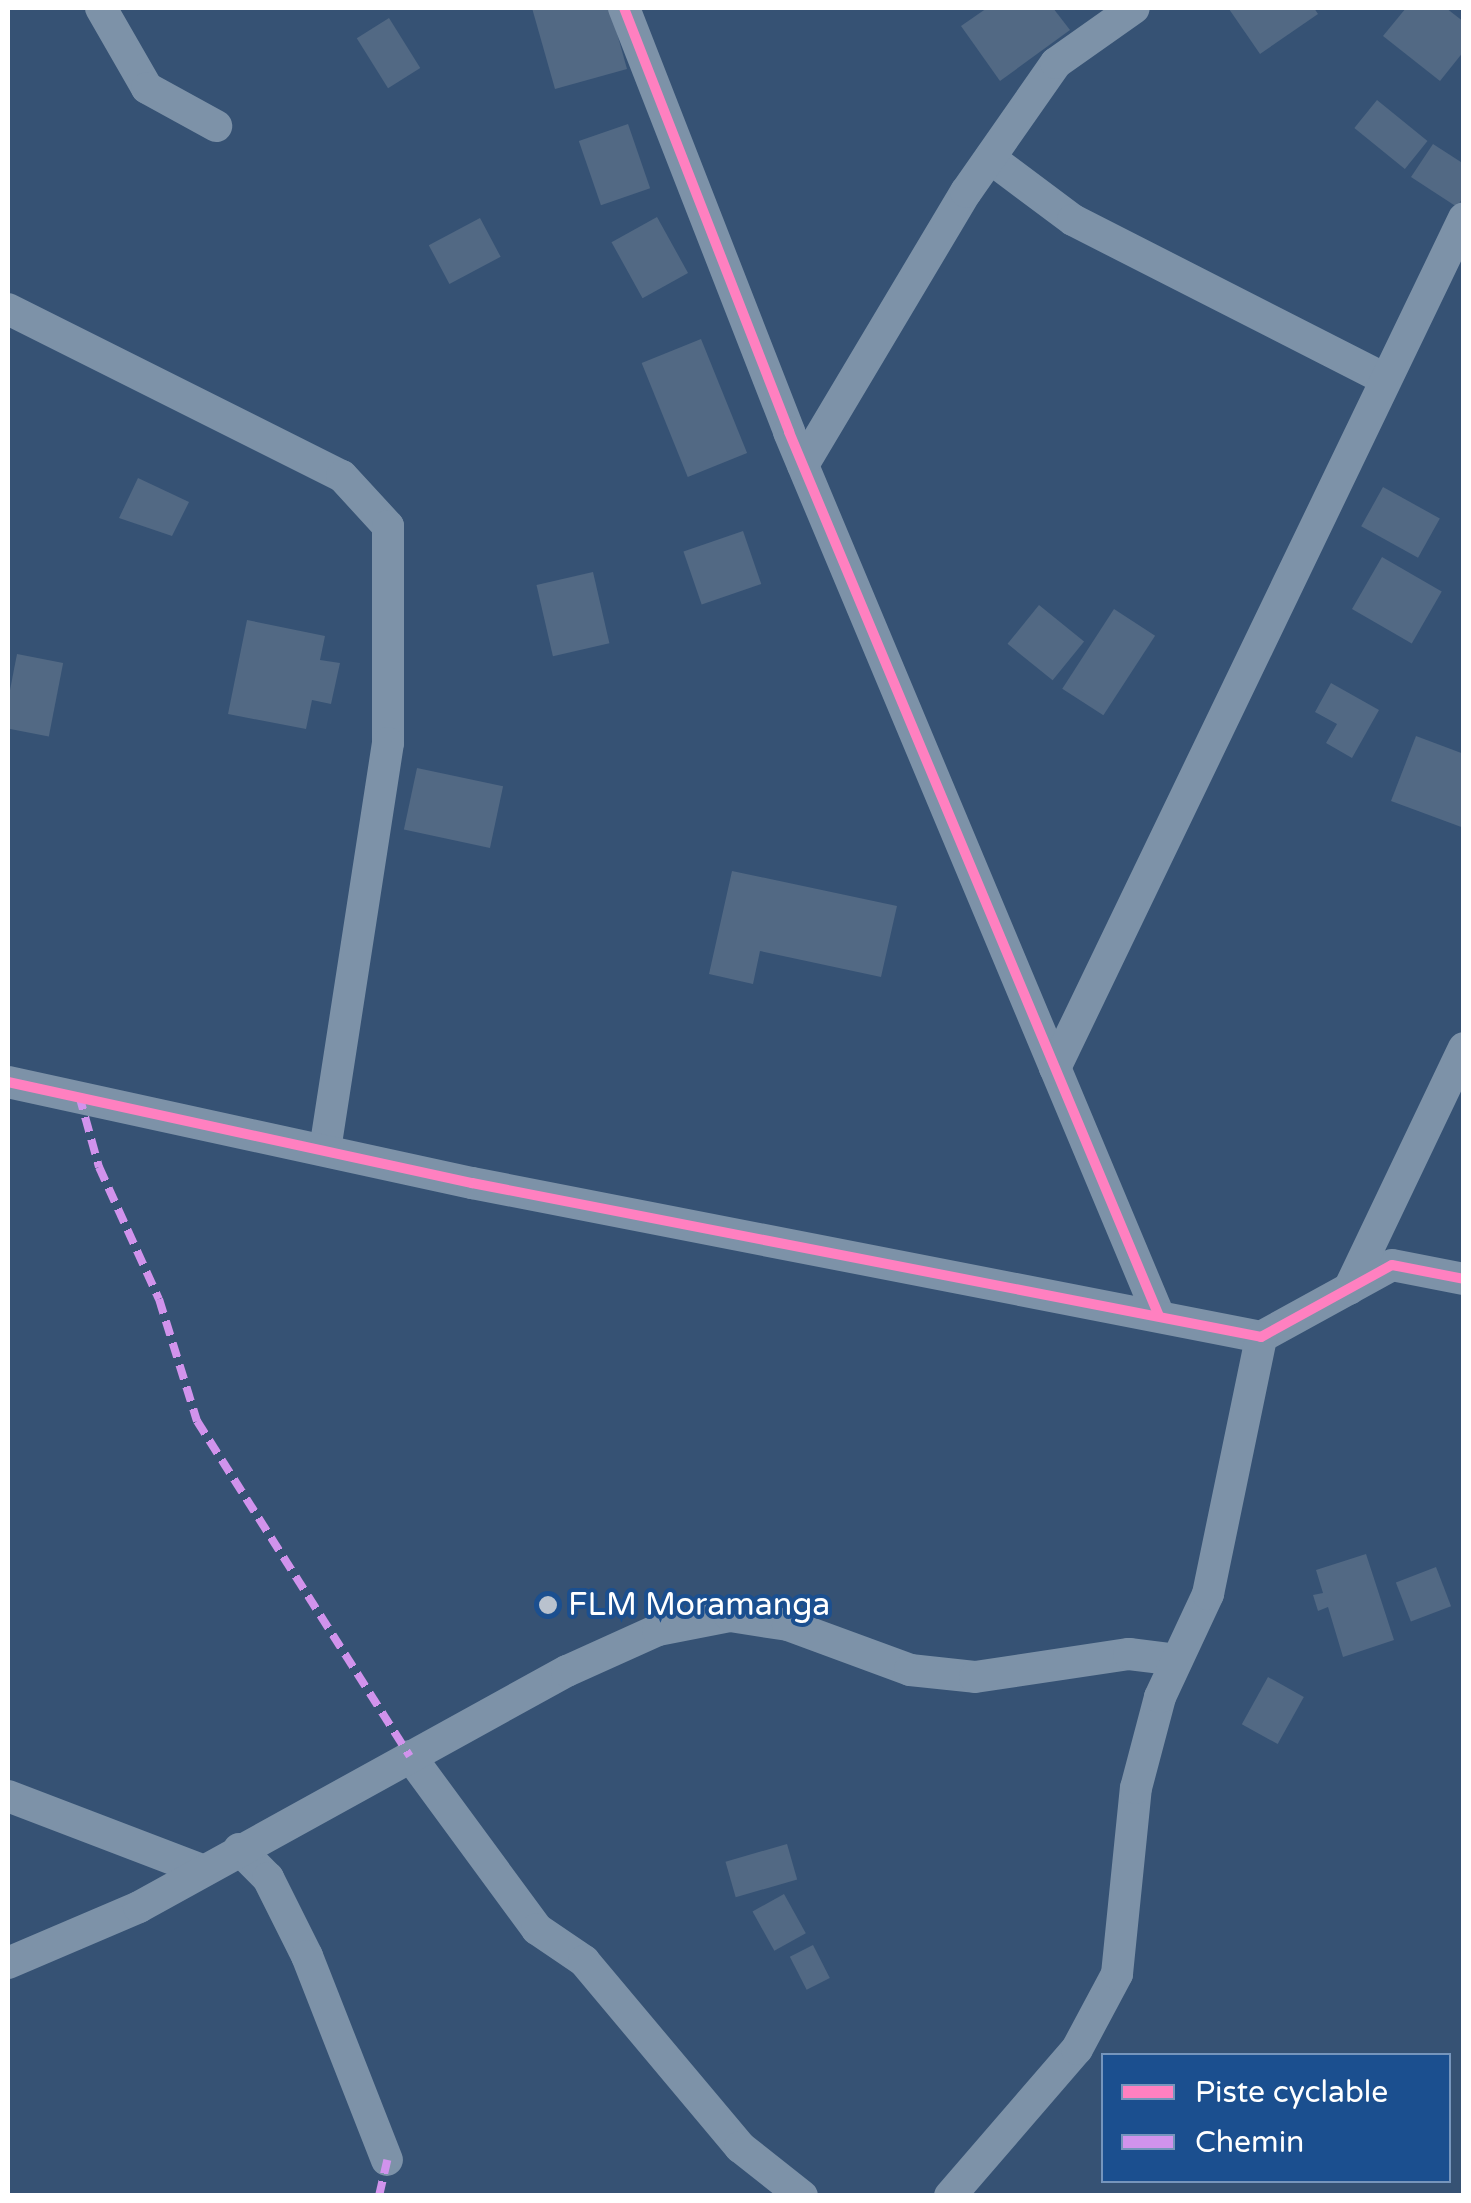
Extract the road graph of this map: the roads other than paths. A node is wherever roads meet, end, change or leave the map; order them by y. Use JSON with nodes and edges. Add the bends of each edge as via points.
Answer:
{"nodes":[{"id":1,"x":102,"y":8,"type":"edge"},
{"id":2,"x":624,"y":8,"type":"edge"},
{"id":3,"x":1134,"y":8,"type":"edge"},
{"id":4,"x":216,"y":126,"type":"dead end"},
{"id":5,"x":990,"y":158,"type":"junction"},
{"id":6,"x":1464,"y":218,"type":"edge"},
{"id":7,"x":8,"y":310,"type":"edge"},
{"id":8,"x":1383,"y":378,"type":"junction"},
{"id":9,"x":803,"y":465,"type":"junction"},
{"id":10,"x":1464,"y":1048,"type":"edge"},
{"id":11,"x":1055,"y":1068,"type":"junction"},
{"id":12,"x":8,"y":1082,"type":"edge"},
{"id":13,"x":324,"y":1148,"type":"junction"},
{"id":14,"x":1464,"y":1279,"type":"edge"},
{"id":15,"x":1350,"y":1288,"type":"junction"},
{"id":16,"x":1159,"y":1316,"type":"junction"},
{"id":17,"x":1262,"y":1337,"type":"junction"},
{"id":18,"x":1177,"y":1660,"type":"junction"},
{"id":19,"x":410,"y":1756,"type":"junction"},
{"id":20,"x":8,"y":1796,"type":"edge"},
{"id":21,"x":239,"y":1849,"type":"junction"},
{"id":22,"x":202,"y":1870,"type":"junction"},
{"id":23,"x":8,"y":1964,"type":"edge"},
{"id":24,"x":387,"y":2160,"type":"dead end"},
{"id":25,"x":802,"y":2196,"type":"edge"},
{"id":26,"x":950,"y":2196,"type":"edge"}],
"edges":[{"from":1,"to":4,"type":"street","via":[[147,88]]},
{"from":2,"to":9,"type":"street"},
{"from":3,"to":5,"type":"street","via":[[1056,63]]},
{"from":5,"to":8,"type":"street","via":[[1073,220]]},
{"from":5,"to":9,"type":"street"},
{"from":6,"to":8,"type":"street"},
{"from":7,"to":13,"type":"street","via":[[342,476],[388,526],[388,743]]},
{"from":8,"to":11,"type":"street"},
{"from":9,"to":11,"type":"street"},
{"from":10,"to":15,"type":"street"},
{"from":11,"to":16,"type":"street"},
{"from":12,"to":13,"type":"street"},
{"from":13,"to":16,"type":"street"},
{"from":14,"to":15,"type":"street","via":[[1392,1265]]},
{"from":15,"to":17,"type":"street"},
{"from":16,"to":17,"type":"street"},
{"from":17,"to":18,"type":"street","via":[[1208,1594]]},
{"from":18,"to":19,"type":"street","via":[[1129,1654],[974,1677],[910,1670],[788,1624],[730,1616],[658,1630],[568,1670]]},
{"from":18,"to":26,"type":"street","via":[[1160,1696],[1136,1788],[1117,1974],[1077,2049]]},
{"from":19,"to":21,"type":"street"},
{"from":19,"to":25,"type":"street","via":[[537,1929],[584,1961],[740,2147]]},
{"from":20,"to":22,"type":"street"},
{"from":21,"to":22,"type":"street"},
{"from":21,"to":24,"type":"street","via":[[268,1878],[306,1956]]},
{"from":22,"to":23,"type":"street","via":[[138,1907]]}]}
